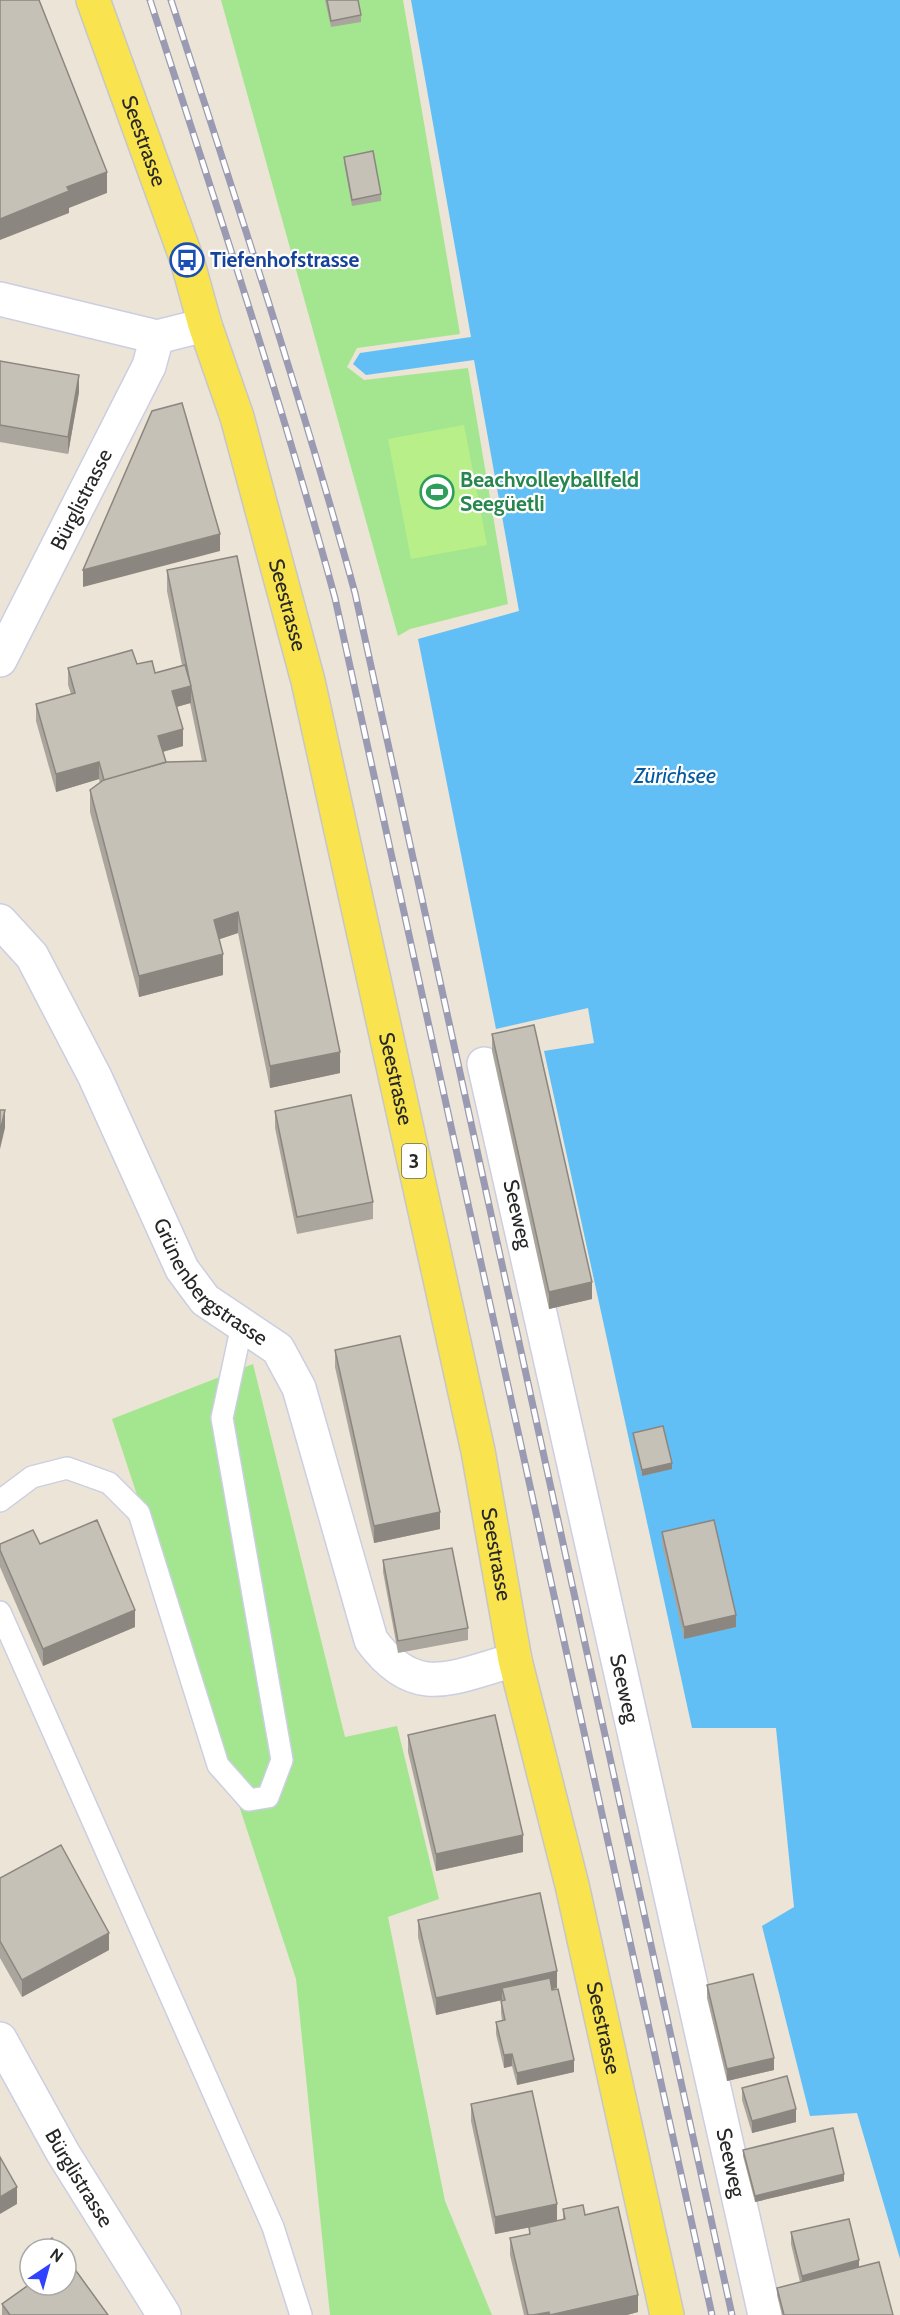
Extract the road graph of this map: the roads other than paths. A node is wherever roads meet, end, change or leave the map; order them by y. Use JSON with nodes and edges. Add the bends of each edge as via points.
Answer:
{"nodes":[{"id":1,"x":93,"y":0,"type":"edge"},
{"id":2,"x":0,"y":299,"type":"edge"},
{"id":3,"x":205,"y":325,"type":"junction"},
{"id":4,"x":157,"y":337,"type":"junction"},
{"id":5,"x":0,"y":660,"type":"edge"},
{"id":6,"x":0,"y":921,"type":"edge"},
{"id":7,"x":484,"y":1064,"type":"dead end"},
{"id":8,"x":242,"y":1325,"type":"junction"},
{"id":9,"x":0,"y":1501,"type":"edge"},
{"id":10,"x":0,"y":1612,"type":"edge"},
{"id":11,"x":515,"y":1660,"type":"junction"},
{"id":12,"x":0,"y":2039,"type":"edge"},
{"id":13,"x":164,"y":2315,"type":"edge"},
{"id":14,"x":301,"y":2315,"type":"edge"},
{"id":15,"x":667,"y":2315,"type":"edge"},
{"id":16,"x":765,"y":2315,"type":"edge"}],
"edges":[{"from":1,"to":3,"type":"main road","name":"Seestrasse","number":"3","via":[[187,260]]},
{"from":2,"to":4,"type":"street"},
{"from":3,"to":4,"type":"street"},
{"from":3,"to":11,"type":"main road","name":"Seestrasse","number":"3","via":[[237,417],[308,681],[478,1451]]},
{"from":4,"to":5,"type":"street","name":"Bürglistrasse","via":[[149,366]]},
{"from":6,"to":8,"type":"street","name":"Grünenbergstrasse","via":[[32,956],[95,1077],[183,1269],[205,1300]]},
{"from":7,"to":16,"type":"street","name":"Seeweg"},
{"from":8,"to":9,"type":"lane","via":[[222,1418],[282,1760],[268,1797],[249,1800],[218,1765],[139,1513],[109,1483],[67,1468],[32,1477]]},
{"from":8,"to":11,"type":"street","name":"Grünenbergstrasse","via":[[278,1349],[298,1388],[371,1640],[385,1659],[401,1672],[426,1680],[441,1680]]},
{"from":10,"to":14,"type":"lane","via":[[273,2227]]},
{"from":11,"to":15,"type":"main road","name":"Seestrasse","number":"3","via":[[572,1886]]},
{"from":12,"to":13,"type":"street","name":"Bürglistrasse","via":[[63,2153]]}]}
